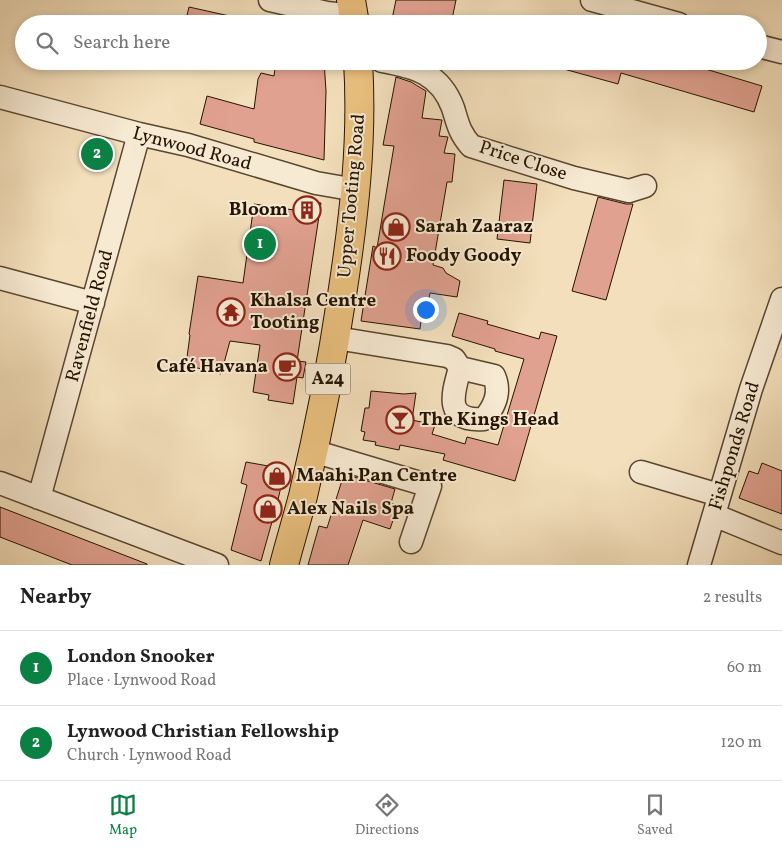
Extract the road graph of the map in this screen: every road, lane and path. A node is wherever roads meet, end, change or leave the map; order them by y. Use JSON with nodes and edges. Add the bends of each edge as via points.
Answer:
{"nodes":[{"id":1,"x":270,"y":0,"type":"edge"},
{"id":2,"x":592,"y":0,"type":"edge"},
{"id":3,"x":353,"y":13,"type":"edge"},
{"id":4,"x":646,"y":15,"type":"edge"},
{"id":5,"x":767,"y":48,"type":"edge"},
{"id":6,"x":782,"y":52,"type":"edge"},
{"id":7,"x":358,"y":70,"type":"edge"},
{"id":8,"x":415,"y":70,"type":"edge"},
{"id":9,"x":0,"y":97,"type":"edge"},
{"id":10,"x":139,"y":134,"type":"junction"},
{"id":11,"x":645,"y":186,"type":"dead end"},
{"id":12,"x":356,"y":190,"type":"junction"},
{"id":13,"x":0,"y":278,"type":"edge"},
{"id":14,"x":782,"y":299,"type":"edge"},
{"id":15,"x":93,"y":303,"type":"junction"},
{"id":16,"x":336,"y":338,"type":"junction"},
{"id":17,"x":460,"y":368,"type":"dead end"},
{"id":18,"x":313,"y":451,"type":"junction"},
{"id":19,"x":641,"y":472,"type":"dead end"},
{"id":20,"x":0,"y":482,"type":"edge"},
{"id":21,"x":39,"y":498,"type":"junction"},
{"id":22,"x":716,"y":505,"type":"junction"},
{"id":23,"x":411,"y":542,"type":"dead end"},
{"id":24,"x":782,"y":543,"type":"edge"},
{"id":25,"x":217,"y":565,"type":"edge"},
{"id":26,"x":284,"y":565,"type":"edge"},
{"id":27,"x":699,"y":565,"type":"edge"}],
"edges":[{"from":1,"to":3,"type":"street","via":[[328,13]]},
{"from":2,"to":4,"type":"street"},
{"from":5,"to":6,"type":"street"},
{"from":7,"to":12,"type":"highway","name":"Upper Tooting Road","number":"A24"},
{"from":8,"to":11,"type":"street","name":"Price Close","via":[[436,79],[463,137],[472,146],[629,192]]},
{"from":9,"to":10,"type":"street","name":"Lynwood Road"},
{"from":10,"to":12,"type":"street","name":"Lynwood Road","via":[[316,183]]},
{"from":10,"to":15,"type":"street","name":"Ravenfield Road"},
{"from":12,"to":16,"type":"highway","name":"Upper Tooting Road","number":"A24"},
{"from":13,"to":15,"type":"street"},
{"from":14,"to":22,"type":"street","name":"Fishponds Road"},
{"from":15,"to":21,"type":"street","name":"Ravenfield Road"},
{"from":16,"to":17,"type":"street","via":[[447,356]]},
{"from":16,"to":18,"type":"highway","name":"Upper Tooting Road","number":"A24"},
{"from":18,"to":23,"type":"street","via":[[430,486]]},
{"from":18,"to":26,"type":"highway","name":"Upper Tooting Road","number":"A24"},
{"from":19,"to":22,"type":"street"},
{"from":20,"to":21,"type":"street"},
{"from":21,"to":25,"type":"street"},
{"from":22,"to":24,"type":"street"},
{"from":22,"to":27,"type":"street","name":"Fishponds Road"}]}
